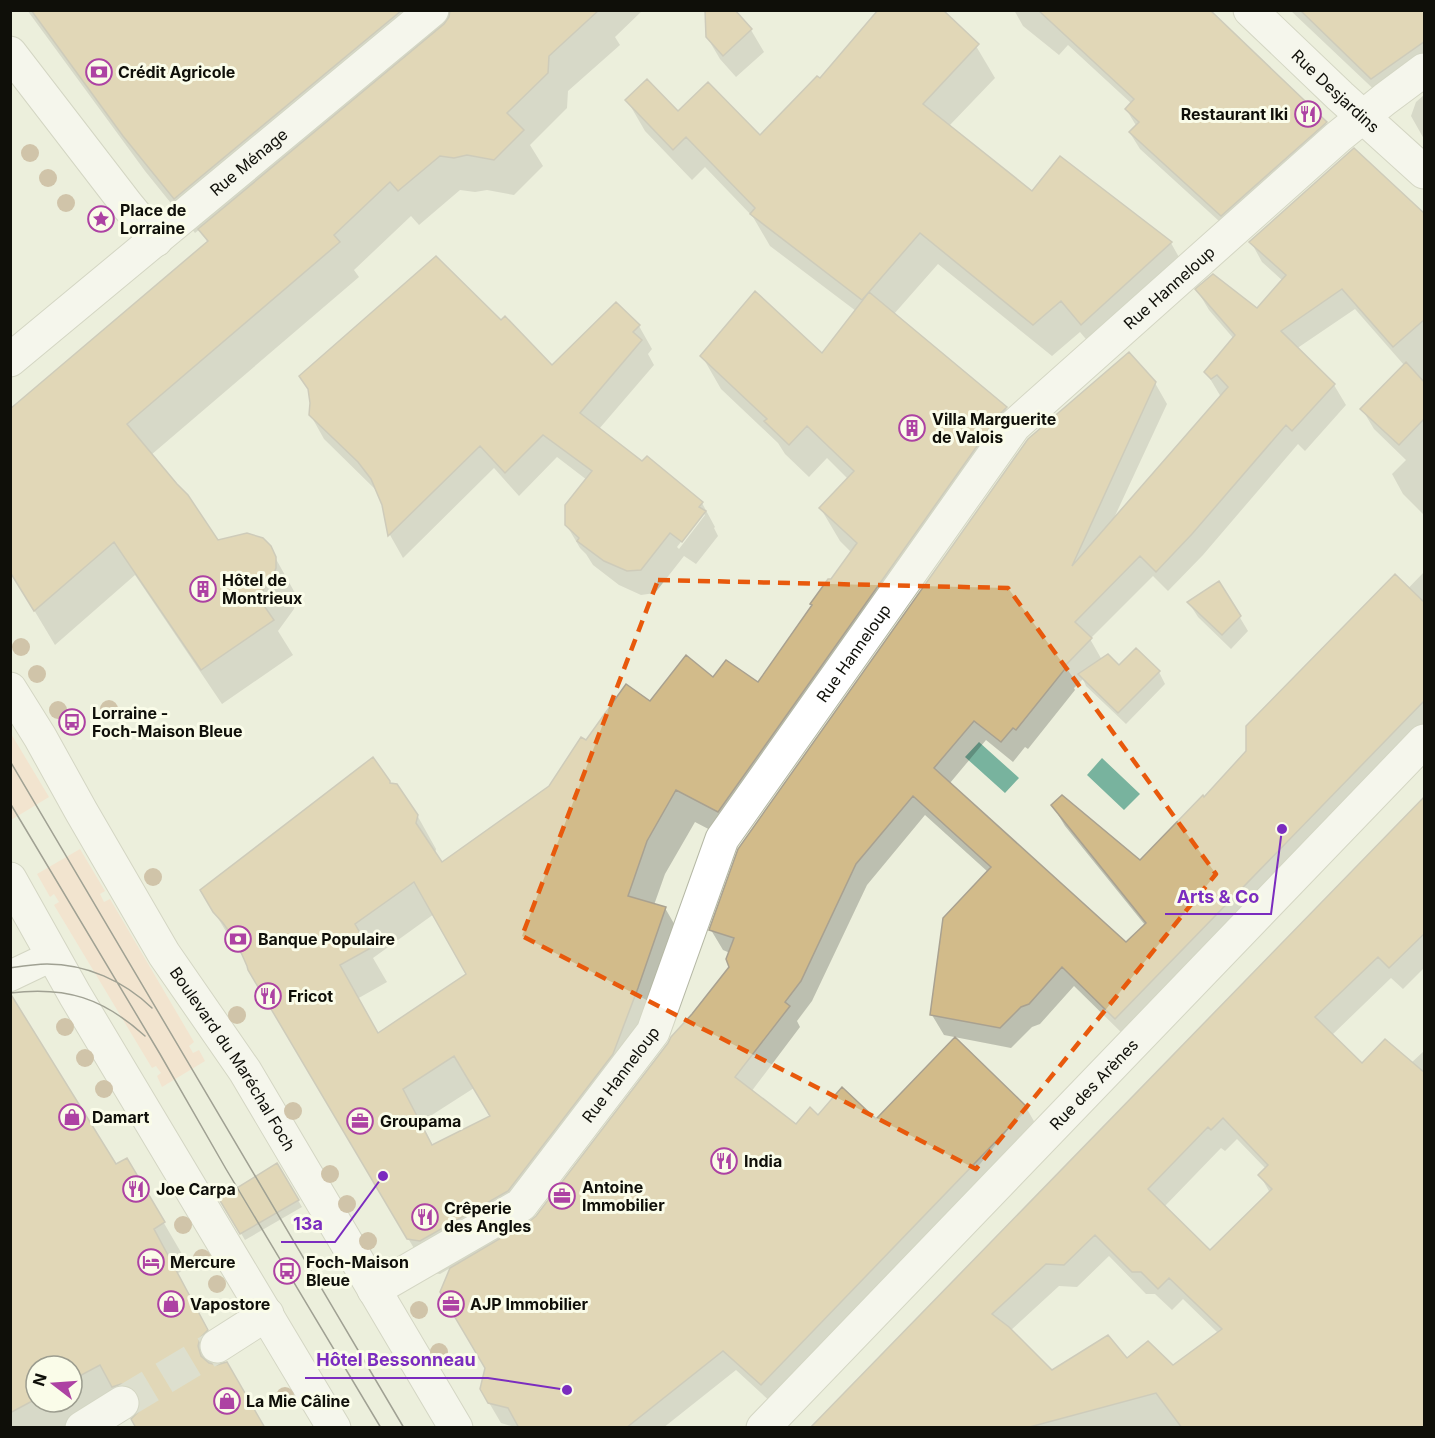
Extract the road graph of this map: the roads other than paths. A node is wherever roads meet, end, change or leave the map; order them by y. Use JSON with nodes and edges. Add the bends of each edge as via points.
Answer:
{"nodes":[{"id":1,"x":432,"y":10,"type":"edge"},
{"id":2,"x":1250,"y":10,"type":"edge"},
{"id":3,"x":10,"y":53,"type":"edge"},
{"id":4,"x":1425,"y":70,"type":"edge"},
{"id":5,"x":1363,"y":117,"type":"junction"},
{"id":6,"x":1425,"y":172,"type":"edge"},
{"id":7,"x":156,"y":240,"type":"junction"},
{"id":8,"x":10,"y":360,"type":"edge"},
{"id":9,"x":10,"y":689,"type":"edge"},
{"id":10,"x":1425,"y":741,"type":"edge"},
{"id":11,"x":10,"y":879,"type":"edge"},
{"id":12,"x":52,"y":956,"type":"junction"},
{"id":13,"x":10,"y":975,"type":"edge"},
{"id":14,"x":374,"y":1290,"type":"junction"},
{"id":15,"x":267,"y":1314,"type":"junction"},
{"id":16,"x":217,"y":1346,"type":"tunnel mouth"},
{"id":17,"x":122,"y":1403,"type":"tunnel mouth"},
{"id":18,"x":82,"y":1428,"type":"edge"},
{"id":19,"x":334,"y":1428,"type":"edge"},
{"id":20,"x":456,"y":1428,"type":"edge"},
{"id":21,"x":763,"y":1428,"type":"edge"}],
"edges":[{"from":1,"to":7,"type":"street","name":"Rue Ménage"},
{"from":2,"to":5,"type":"street","name":"Rue Desjardins"},
{"from":3,"to":7,"type":"street"},
{"from":4,"to":5,"type":"street","name":"Rue Hanneloup"},
{"from":5,"to":6,"type":"street","name":"Rue Desjardins"},
{"from":5,"to":14,"type":"street","name":"Rue Hanneloup","via":[[1014,426],[722,839],[653,1032],[521,1205]]},
{"from":7,"to":8,"type":"street","name":"Rue Ménage"},
{"from":9,"to":14,"type":"street","name":"Boulevard du Maréchal Foch","via":[[164,954],[237,1058]]},
{"from":10,"to":21,"type":"street","name":"Rue des Arènes"},
{"from":11,"to":12,"type":"street"},
{"from":12,"to":13,"type":"street"},
{"from":12,"to":15,"type":"street"},
{"from":14,"to":20,"type":"street","name":"Boulevard du Maréchal Foch"},
{"from":15,"to":16,"type":"street"},
{"from":15,"to":19,"type":"street"},
{"from":17,"to":18,"type":"street"}]}
